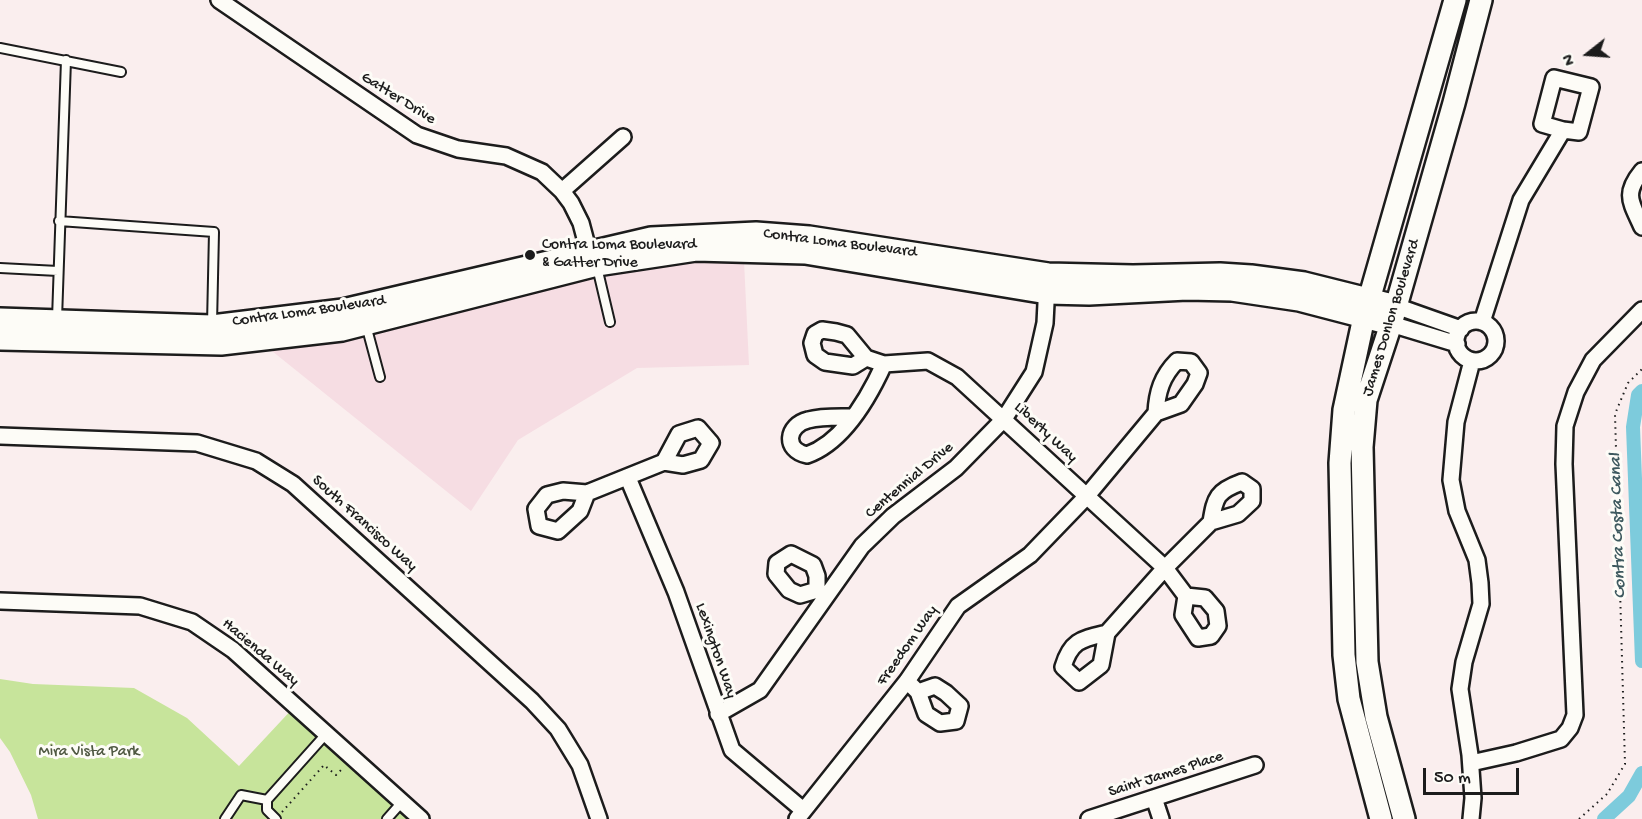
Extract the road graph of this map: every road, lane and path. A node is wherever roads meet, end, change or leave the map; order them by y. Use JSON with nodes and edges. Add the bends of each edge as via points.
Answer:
{"nodes":[{"id":1,"x":219,"y":0,"type":"edge"},
{"id":2,"x":1455,"y":0,"type":"edge"},
{"id":3,"x":1481,"y":0,"type":"edge"},
{"id":4,"x":0,"y":48,"type":"edge"},
{"id":5,"x":66,"y":60,"type":"junction"},
{"id":6,"x":121,"y":72,"type":"dead end"},
{"id":7,"x":1563,"y":129,"type":"dead end"},
{"id":8,"x":623,"y":137,"type":"dead end"},
{"id":9,"x":1642,"y":171,"type":"edge"},
{"id":10,"x":562,"y":191,"type":"junction"},
{"id":11,"x":60,"y":221,"type":"junction"},
{"id":12,"x":1642,"y":227,"type":"edge"},
{"id":13,"x":593,"y":259,"type":"junction"},
{"id":14,"x":0,"y":268,"type":"edge"},
{"id":15,"x":58,"y":271,"type":"junction"},
{"id":16,"x":1047,"y":283,"type":"junction"},
{"id":17,"x":1367,"y":308,"type":"junction"},
{"id":18,"x":1642,"y":310,"type":"edge"},
{"id":19,"x":1393,"y":315,"type":"junction"},
{"id":20,"x":0,"y":319,"type":"edge"},
{"id":21,"x":57,"y":320,"type":"junction"},
{"id":22,"x":610,"y":321,"type":"dead end"},
{"id":23,"x":1482,"y":322,"type":"junction"},
{"id":24,"x":366,"y":324,"type":"junction"},
{"id":25,"x":212,"y":326,"type":"junction"},
{"id":26,"x":1459,"y":337,"type":"junction"},
{"id":27,"x":0,"y":339,"type":"edge"},
{"id":28,"x":866,"y":358,"type":"dead end"},
{"id":29,"x":1472,"y":361,"type":"junction"},
{"id":30,"x":884,"y":364,"type":"junction"},
{"id":31,"x":1642,"y":369,"type":"edge"},
{"id":32,"x":380,"y":377,"type":"dead end"},
{"id":33,"x":1156,"y":413,"type":"dead end"},
{"id":34,"x":853,"y":417,"type":"dead end"},
{"id":35,"x":1004,"y":419,"type":"junction"},
{"id":36,"x":0,"y":436,"type":"edge"},
{"id":37,"x":664,"y":462,"type":"dead end"},
{"id":38,"x":628,"y":478,"type":"junction"},
{"id":39,"x":587,"y":493,"type":"dead end"},
{"id":40,"x":1086,"y":497,"type":"junction"},
{"id":41,"x":1211,"y":522,"type":"dead end"},
{"id":42,"x":1165,"y":568,"type":"junction"},
{"id":43,"x":1186,"y":596,"type":"dead end"},
{"id":44,"x":0,"y":601,"type":"edge"},
{"id":45,"x":1107,"y":633,"type":"dead end"},
{"id":46,"x":907,"y":681,"type":"junction"},
{"id":47,"x":918,"y":692,"type":"dead end"},
{"id":48,"x":718,"y":714,"type":"junction"},
{"id":49,"x":326,"y":734,"type":"junction"},
{"id":50,"x":352,"y":758,"type":"junction"},
{"id":51,"x":1471,"y":763,"type":"junction"},
{"id":52,"x":1255,"y":765,"type":"dead end"},
{"id":53,"x":1154,"y":798,"type":"junction"},
{"id":54,"x":267,"y":800,"type":"junction"},
{"id":55,"x":402,"y":802,"type":"junction"},
{"id":56,"x":800,"y":814,"type":"edge"},
{"id":57,"x":225,"y":819,"type":"edge"},
{"id":58,"x":276,"y":819,"type":"edge"},
{"id":59,"x":387,"y":819,"type":"edge"},
{"id":60,"x":421,"y":819,"type":"edge"},
{"id":61,"x":599,"y":819,"type":"edge"},
{"id":62,"x":1089,"y":819,"type":"edge"},
{"id":63,"x":1161,"y":819,"type":"edge"},
{"id":64,"x":1381,"y":819,"type":"edge"},
{"id":65,"x":1404,"y":819,"type":"edge"},
{"id":66,"x":1471,"y":819,"type":"edge"},
{"id":67,"x":1579,"y":819,"type":"edge"}],
"edges":[{"from":1,"to":10,"type":"street","name":"Gatter Drive","via":[[417,135],[452,147],[518,160],[542,172]]},
{"from":2,"to":17,"type":"main road","name":"James Donlon Boulevard"},
{"from":3,"to":19,"type":"main road","name":"James Donlon Boulevard"},
{"from":4,"to":5,"type":"lane"},
{"from":5,"to":6,"type":"lane"},
{"from":5,"to":11,"type":"lane"},
{"from":7,"to":23,"type":"street","via":[[1521,200]]},
{"from":8,"to":10,"type":"street"},
{"from":9,"to":12,"type":"street","via":[[1629,193]]},
{"from":10,"to":13,"type":"street","name":"Gatter Drive","via":[[581,223]]},
{"from":11,"to":15,"type":"lane"},
{"from":11,"to":25,"type":"lane","via":[[214,232]]},
{"from":13,"to":16,"type":"main road","name":"Contra Loma Boulevard","via":[[651,238],[756,233],[809,237]]},
{"from":13,"to":22,"type":"lane"},
{"from":13,"to":24,"type":"main road","name":"Contra Loma Boulevard"},
{"from":13,"to":25,"type":"main road","name":"Contra Loma Boulevard","via":[[343,310]]},
{"from":14,"to":15,"type":"lane"},
{"from":15,"to":21,"type":"lane"},
{"from":16,"to":17,"type":"main road","name":"Contra Loma Boulevard","via":[[1133,276],[1251,276],[1304,283]]},
{"from":16,"to":35,"type":"street","name":"Centennial Drive","via":[[1045,323],[1034,372]]},
{"from":17,"to":19,"type":"main road","name":"Contra Loma Boulevard"},
{"from":17,"to":64,"type":"main road","name":"James Donlon Boulevard","via":[[1344,410],[1340,463],[1344,655],[1349,699]]},
{"from":18,"to":51,"type":"street","via":[[1593,360],[1576,392],[1565,426],[1575,715],[1561,739]]},
{"from":19,"to":26,"type":"street"},
{"from":19,"to":65,"type":"main road","name":"James Donlon Boulevard","via":[[1366,400],[1362,447],[1367,662],[1376,717]]},
{"from":20,"to":21,"type":"main road","name":"Contra Loma Boulevard"},
{"from":21,"to":25,"type":"main road","name":"Contra Loma Boulevard"},
{"from":23,"to":26,"type":"street","via":[[1470,322]]},
{"from":23,"to":29,"type":"street","via":[[1493,330],[1495,350],[1486,359]]},
{"from":24,"to":27,"type":"main road","name":"Contra Loma Boulevard","via":[[221,344]]},
{"from":24,"to":32,"type":"lane"},
{"from":26,"to":29,"type":"street","via":[[1462,355]]},
{"from":28,"to":30,"type":"street"},
{"from":29,"to":51,"type":"street","via":[[1456,422],[1451,480],[1457,511],[1477,560],[1480,583],[1481,604],[1460,689]]},
{"from":30,"to":34,"type":"street","via":[[869,397]]},
{"from":30,"to":35,"type":"street","name":"Liberty Way","via":[[928,361],[957,377]]},
{"from":31,"to":67,"type":"path","via":[[1628,383],[1615,414],[1625,764],[1607,794]]},
{"from":33,"to":40,"type":"street","name":"Freedom Way"},
{"from":35,"to":40,"type":"street","name":"Liberty Way"},
{"from":35,"to":48,"type":"street","name":"Centennial Drive","via":[[956,468],[892,516],[861,546],[822,593],[760,690]]},
{"from":36,"to":61,"type":"street","name":"South Francisco Way","via":[[197,443],[256,461],[293,484],[558,729],[580,765]]},
{"from":37,"to":38,"type":"street"},
{"from":38,"to":39,"type":"street"},
{"from":38,"to":48,"type":"street","name":"Lexington Way","via":[[676,592]]},
{"from":40,"to":42,"type":"street","name":"Liberty Way"},
{"from":40,"to":46,"type":"street","name":"Freedom Way","via":[[1030,555],[958,606]]},
{"from":41,"to":42,"type":"street"},
{"from":42,"to":43,"type":"street","name":"Liberty Way"},
{"from":42,"to":45,"type":"street"},
{"from":44,"to":49,"type":"street","name":"Hacienda Way","via":[[140,606],[192,622],[233,650]]},
{"from":46,"to":47,"type":"street"},
{"from":46,"to":56,"type":"street","name":"Freedom Way"},
{"from":48,"to":56,"type":"street","name":"Lexington Way","via":[[732,750]]},
{"from":49,"to":50,"type":"street","name":"Hacienda Way"},
{"from":49,"to":54,"type":"lane"},
{"from":50,"to":55,"type":"street","name":"Hacienda Way"},
{"from":50,"to":58,"type":"path","via":[[336,776],[324,765]]},
{"from":51,"to":66,"type":"street"},
{"from":52,"to":53,"type":"street","name":"Saint James Place"},
{"from":53,"to":62,"type":"street","name":"Saint James Place"},
{"from":53,"to":63,"type":"street"},
{"from":54,"to":57,"type":"lane","via":[[241,795]]},
{"from":54,"to":58,"type":"lane","via":[[267,810]]},
{"from":55,"to":59,"type":"lane"},
{"from":55,"to":60,"type":"street","name":"Hacienda Way"}]}
